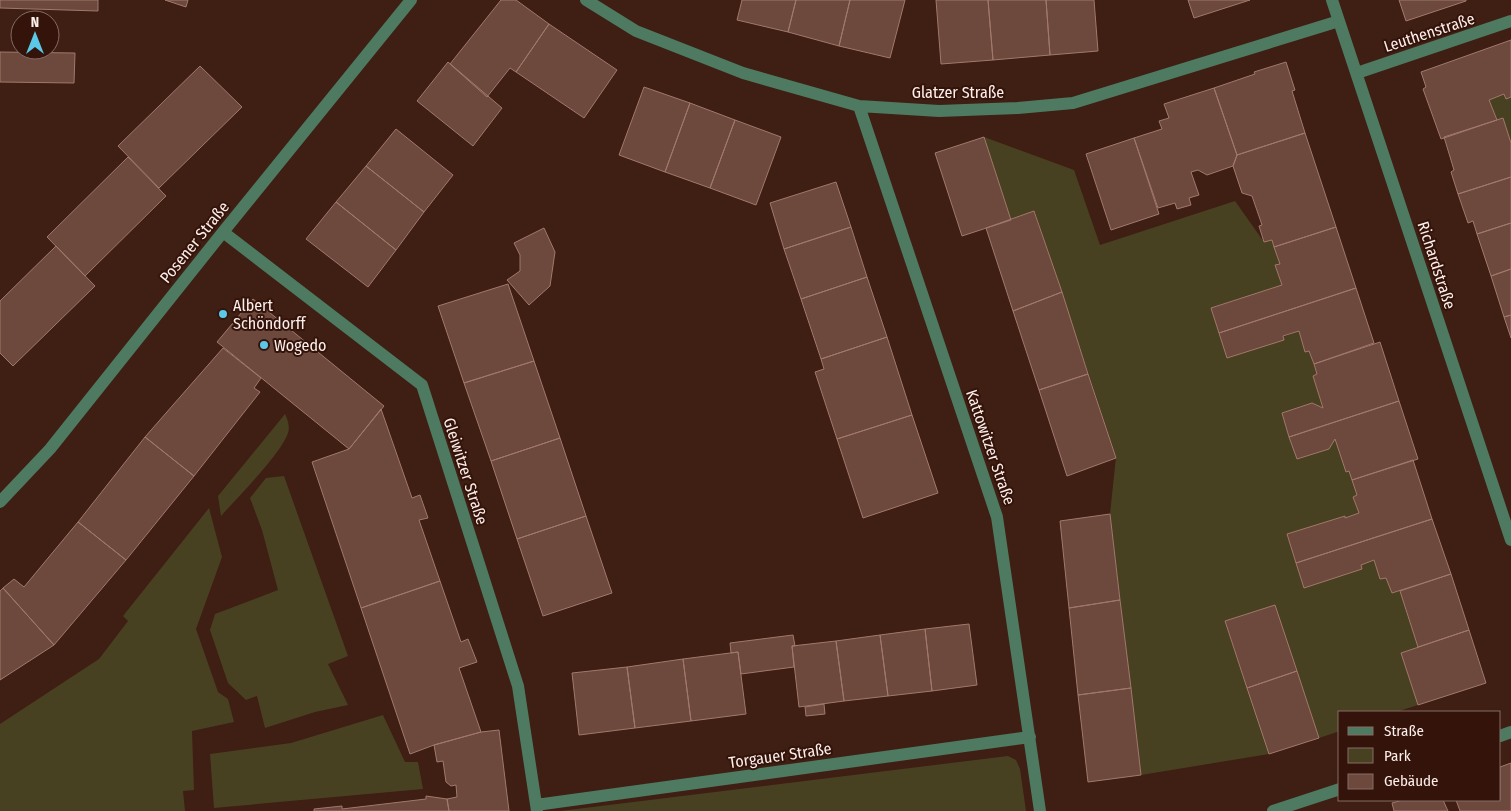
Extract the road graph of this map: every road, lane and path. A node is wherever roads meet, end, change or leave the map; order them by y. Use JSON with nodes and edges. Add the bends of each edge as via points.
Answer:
{"nodes":[{"id":1,"x":412,"y":0,"type":"edge"},
{"id":2,"x":586,"y":0,"type":"edge"},
{"id":3,"x":1332,"y":0,"type":"edge"},
{"id":4,"x":1339,"y":21,"type":"junction"},
{"id":5,"x":1511,"y":21,"type":"edge"},
{"id":6,"x":1357,"y":73,"type":"junction"},
{"id":7,"x":859,"y":106,"type":"junction"},
{"id":8,"x":223,"y":232,"type":"junction"},
{"id":9,"x":0,"y":502,"type":"edge"},
{"id":10,"x":1511,"y":540,"type":"edge"},
{"id":11,"x":1030,"y":737,"type":"junction"},
{"id":12,"x":1338,"y":790,"type":"edge"},
{"id":13,"x":536,"y":808,"type":"edge"},
{"id":14,"x":1040,"y":811,"type":"edge"},
{"id":15,"x":1273,"y":811,"type":"edge"}],
"edges":[{"from":1,"to":8,"type":"street","name":"Posener Straße"},
{"from":2,"to":7,"type":"street","name":"Glatzer Straße","via":[[636,30],[743,73]]},
{"from":3,"to":4,"type":"street","name":"Richardstraße"},
{"from":4,"to":6,"type":"street","name":"Richardstraße"},
{"from":4,"to":7,"type":"street","name":"Glatzer Straße","via":[[1072,103],[939,111]]},
{"from":5,"to":6,"type":"street","name":"Leuthenstraße"},
{"from":6,"to":10,"type":"street","name":"Richardstraße"},
{"from":7,"to":11,"type":"street","name":"Kattowitzer Straße","via":[[998,517]]},
{"from":8,"to":9,"type":"street","name":"Posener Straße","via":[[50,449]]},
{"from":8,"to":13,"type":"street","name":"Gleiwitzer Straße","via":[[422,386],[518,686]]},
{"from":11,"to":13,"type":"street","name":"Torgauer Straße"},
{"from":11,"to":14,"type":"street","name":"Kattowitzer Straße"},
{"from":12,"to":15,"type":"street"}]}
